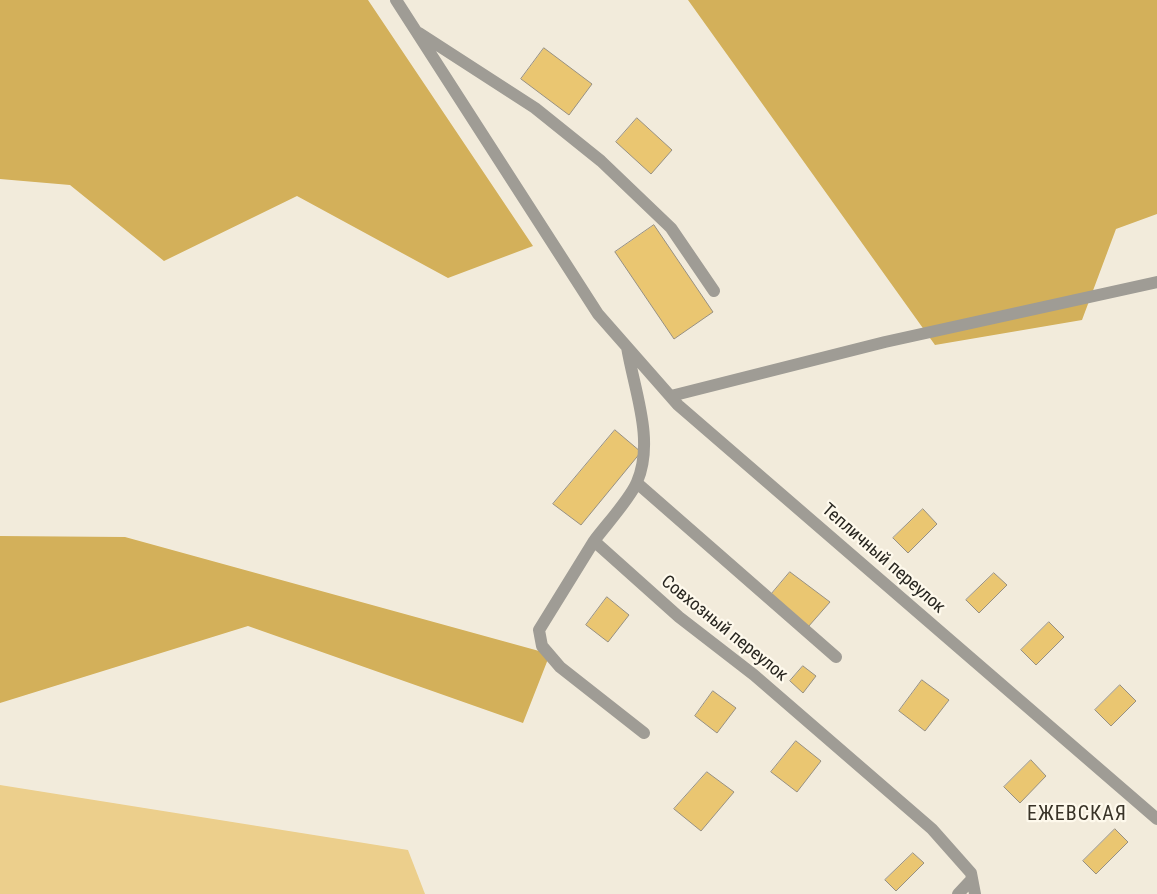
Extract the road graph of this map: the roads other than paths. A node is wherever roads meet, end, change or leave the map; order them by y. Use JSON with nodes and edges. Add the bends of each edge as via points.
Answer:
{"nodes":[{"id":1,"x":396,"y":0,"type":"edge"},
{"id":2,"x":414,"y":30,"type":"junction"},
{"id":3,"x":1157,"y":282,"type":"edge"},
{"id":4,"x":714,"y":292,"type":"dead end"},
{"id":5,"x":627,"y":346,"type":"junction"},
{"id":6,"x":671,"y":396,"type":"junction"},
{"id":7,"x":637,"y":483,"type":"junction"},
{"id":8,"x":594,"y":541,"type":"junction"},
{"id":9,"x":836,"y":657,"type":"dead end"},
{"id":10,"x":644,"y":732,"type":"dead end"},
{"id":11,"x":1157,"y":819,"type":"edge"},
{"id":12,"x":972,"y":880,"type":"junction"},
{"id":13,"x":958,"y":894,"type":"edge"},
{"id":14,"x":976,"y":894,"type":"edge"}],
"edges":[{"from":1,"to":2,"type":"street","name":"Тепличный переулок"},
{"from":2,"to":4,"type":"street","via":[[535,108],[601,161],[671,228]]},
{"from":2,"to":5,"type":"street","name":"Тепличный переулок","via":[[598,314]]},
{"from":3,"to":6,"type":"street","via":[[885,342]]},
{"from":5,"to":6,"type":"street","name":"Тепличный переулок"},
{"from":5,"to":7,"type":"street","via":[[640,408],[644,450]]},
{"from":6,"to":11,"type":"street","name":"Тепличный переулок"},
{"from":7,"to":8,"type":"street"},
{"from":7,"to":9,"type":"street"},
{"from":8,"to":10,"type":"street","via":[[539,630],[542,646],[560,667]]},
{"from":8,"to":12,"type":"street","name":"Совхозный переулок","via":[[679,617],[754,674],[932,829],[971,873]]},
{"from":12,"to":13,"type":"street"},
{"from":12,"to":14,"type":"street","name":"Совхозный переулок"}]}
